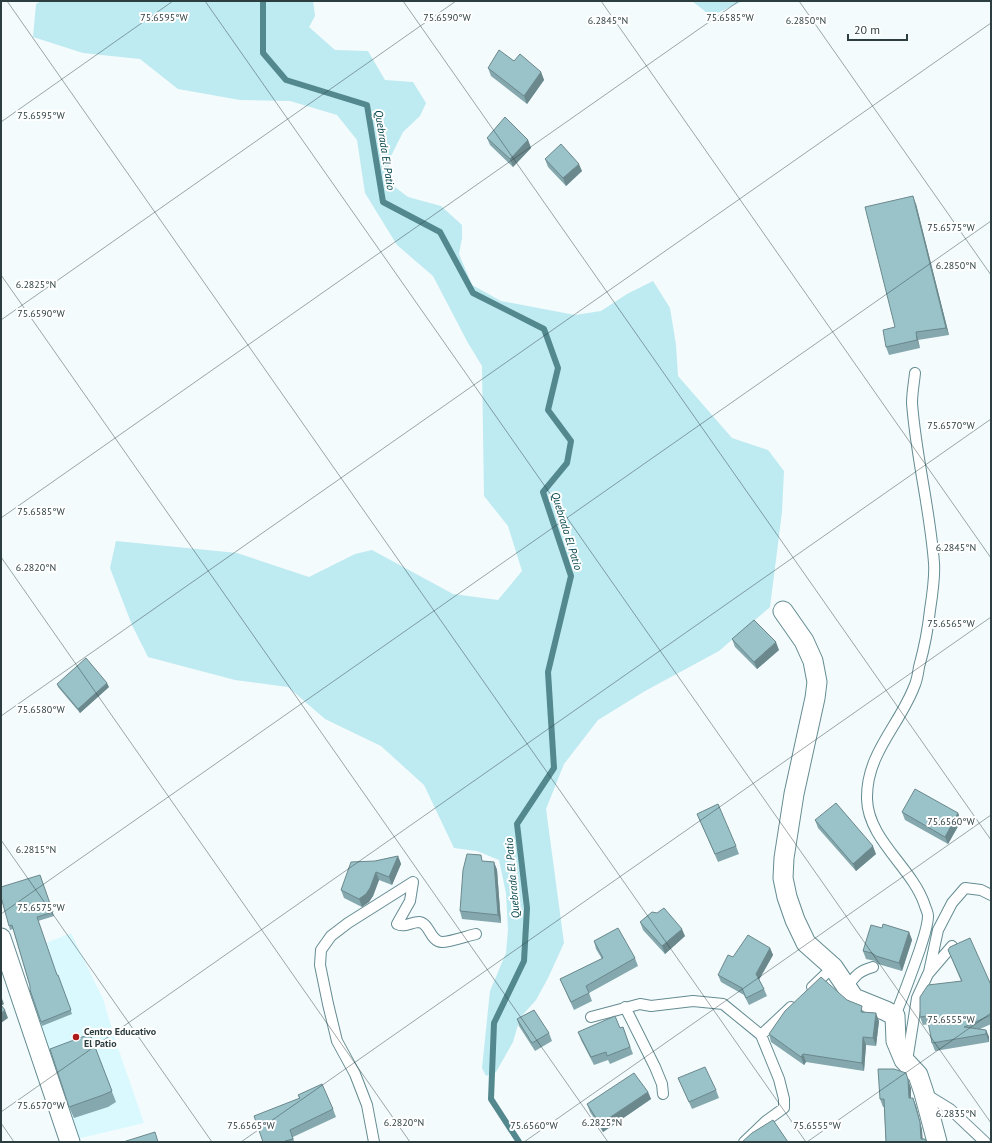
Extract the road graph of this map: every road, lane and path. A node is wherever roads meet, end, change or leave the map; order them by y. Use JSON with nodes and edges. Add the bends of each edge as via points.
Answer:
{"nodes":[{"id":1,"x":914,"y":373,"type":"dead end"},
{"id":2,"x":783,"y":611,"type":"dead end"},
{"id":3,"x":991,"y":895,"type":"edge"},
{"id":4,"x":476,"y":934,"type":"dead end"},
{"id":5,"x":1,"y":938,"type":"edge"},
{"id":6,"x":952,"y":946,"type":"edge"},
{"id":7,"x":833,"y":967,"type":"junction"},
{"id":8,"x":873,"y":967,"type":"dead end"},
{"id":9,"x":928,"y":974,"type":"junction"},
{"id":10,"x":847,"y":987,"type":"junction"},
{"id":11,"x":625,"y":1007,"type":"junction"},
{"id":12,"x":895,"y":1016,"type":"junction"},
{"id":13,"x":591,"y":1017,"type":"dead end"},
{"id":14,"x":761,"y":1035,"type":"junction"},
{"id":15,"x":907,"y":1063,"type":"junction"},
{"id":16,"x":924,"y":1093,"type":"junction"},
{"id":17,"x":663,"y":1094,"type":"dead end"},
{"id":18,"x":70,"y":1142,"type":"edge"},
{"id":19,"x":374,"y":1142,"type":"edge"},
{"id":20,"x":744,"y":1142,"type":"edge"},
{"id":21,"x":937,"y":1142,"type":"edge"},
{"id":22,"x":986,"y":1142,"type":"edge"}],
"edges":[{"from":1,"to":12,"type":"lane","via":[[912,402],[935,565],[930,612],[914,686],[880,747],[867,786],[867,801],[872,820],[888,850],[909,874],[928,915],[922,944]]},
{"from":2,"to":7,"type":"street","via":[[804,641],[813,661],[817,682],[794,794],[783,878],[793,914],[806,943]]},
{"from":3,"to":9,"type":"lane","via":[[981,890],[965,888],[952,903],[938,930]]},
{"from":4,"to":19,"type":"lane","via":[[441,943],[419,922],[401,926],[397,924],[410,901],[413,882],[348,922],[331,936],[321,950],[320,965],[337,1041],[355,1074],[367,1105]]},
{"from":5,"to":18,"type":"street"},
{"from":6,"to":9,"type":"lane"},
{"from":7,"to":10,"type":"street"},
{"from":7,"to":14,"type":"lane"},
{"from":8,"to":10,"type":"lane","via":[[862,970]]},
{"from":9,"to":15,"type":"lane","via":[[917,998]]},
{"from":10,"to":12,"type":"street","via":[[854,998]]},
{"from":11,"to":13,"type":"lane"},
{"from":11,"to":14,"type":"lane","via":[[693,1000],[723,1004]]},
{"from":11,"to":17,"type":"lane","via":[[655,1067]]},
{"from":12,"to":15,"type":"street","via":[[896,1041]]},
{"from":14,"to":20,"type":"lane","via":[[779,1079],[784,1108]]},
{"from":15,"to":16,"type":"street","via":[[918,1075]]},
{"from":16,"to":21,"type":"street"},
{"from":16,"to":22,"type":"lane","via":[[950,1110]]}]}
